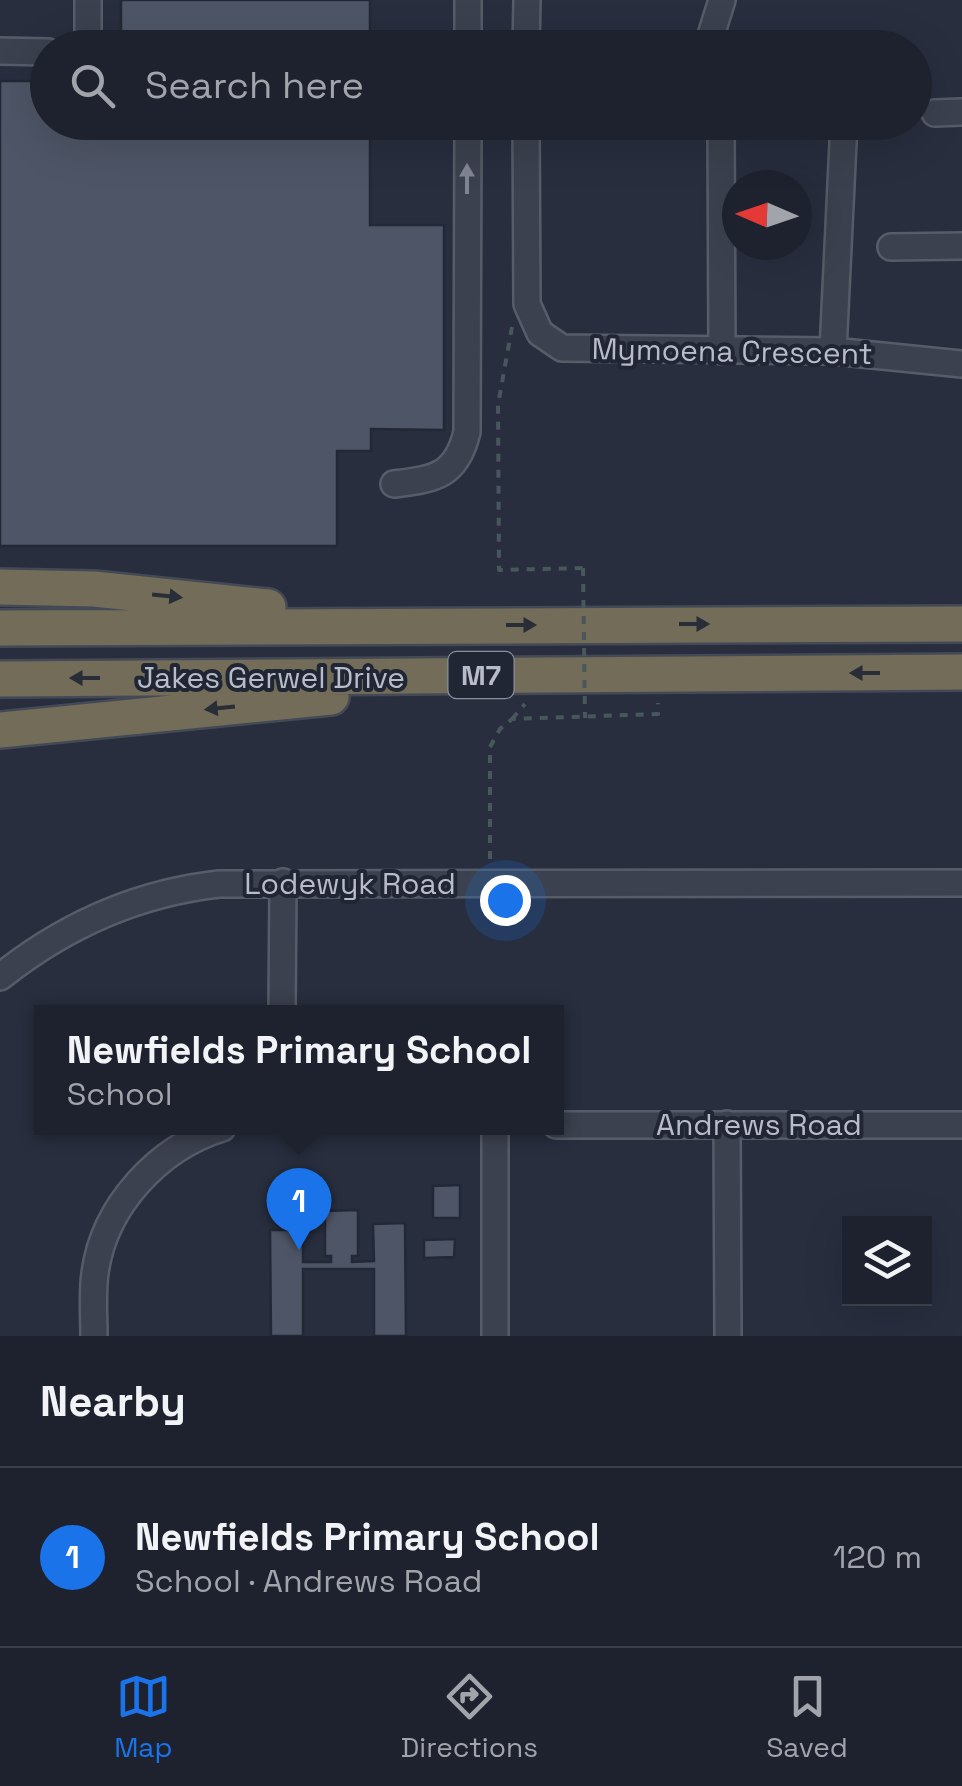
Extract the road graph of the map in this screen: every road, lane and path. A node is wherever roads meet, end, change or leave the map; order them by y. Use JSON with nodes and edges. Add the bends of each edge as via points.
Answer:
{"nodes":[{"id":1,"x":88,"y":0,"type":"edge"},
{"id":2,"x":468,"y":0,"type":"edge"},
{"id":3,"x":527,"y":0,"type":"edge"},
{"id":4,"x":722,"y":0,"type":"edge"},
{"id":5,"x":88,"y":30,"type":"edge"},
{"id":6,"x":468,"y":30,"type":"edge"},
{"id":7,"x":526,"y":30,"type":"edge"},
{"id":8,"x":713,"y":30,"type":"edge"},
{"id":9,"x":0,"y":51,"type":"edge"},
{"id":10,"x":30,"y":52,"type":"edge"},
{"id":11,"x":962,"y":112,"type":"edge"},
{"id":12,"x":935,"y":113,"type":"dead end"},
{"id":13,"x":468,"y":140,"type":"edge"},
{"id":14,"x":526,"y":140,"type":"edge"},
{"id":15,"x":722,"y":140,"type":"edge"},
{"id":16,"x":843,"y":140,"type":"edge"},
{"id":17,"x":962,"y":246,"type":"edge"},
{"id":18,"x":891,"y":247,"type":"dead end"},
{"id":19,"x":514,"y":318,"type":"dead end"},
{"id":20,"x":722,"y":351,"type":"junction"},
{"id":21,"x":833,"y":351,"type":"junction"},
{"id":22,"x":962,"y":364,"type":"edge"},
{"id":23,"x":394,"y":484,"type":"dead end"},
{"id":24,"x":0,"y":587,"type":"edge"},
{"id":25,"x":962,"y":624,"type":"edge"},
{"id":26,"x":445,"y":625,"type":"junction"},
{"id":27,"x":0,"y":628,"type":"edge"},
{"id":28,"x":962,"y":672,"type":"edge"},
{"id":29,"x":561,"y":675,"type":"junction"},
{"id":30,"x":0,"y":679,"type":"edge"},
{"id":31,"x":640,"y":717,"type":"dead end"},
{"id":32,"x":584,"y":718,"type":"junction"},
{"id":33,"x":0,"y":730,"type":"edge"},
{"id":34,"x":283,"y":882,"type":"junction"},
{"id":35,"x":490,"y":882,"type":"junction"},
{"id":36,"x":962,"y":882,"type":"edge"},
{"id":37,"x":0,"y":976,"type":"edge"},
{"id":38,"x":282,"y":1005,"type":"edge"},
{"id":39,"x":728,"y":1124,"type":"junction"},
{"id":40,"x":962,"y":1124,"type":"edge"},
{"id":41,"x":564,"y":1125,"type":"edge"},
{"id":42,"x":207,"y":1135,"type":"edge"},
{"id":43,"x":495,"y":1135,"type":"edge"},
{"id":44,"x":94,"y":1336,"type":"edge"},
{"id":45,"x":495,"y":1336,"type":"edge"},
{"id":46,"x":728,"y":1336,"type":"edge"}],
"edges":[{"from":1,"to":5,"type":"street"},
{"from":2,"to":6,"type":"street"},
{"from":3,"to":7,"type":"street"},
{"from":4,"to":8,"type":"street"},
{"from":9,"to":10,"type":"street"},
{"from":11,"to":12,"type":"street"},
{"from":23,"to":13,"type":"street","one_way":true,"via":[[444,474],[464,446]]},
{"from":14,"to":20,"type":"street","name":"Mymoena Crescent","via":[[527,304],[540,333],[562,348]]},
{"from":15,"to":20,"type":"street"},
{"from":16,"to":21,"type":"street"},
{"from":17,"to":18,"type":"street"},
{"from":19,"to":32,"type":"path","bridge":true,"via":[[498,405],[499,570],[583,568]]},
{"from":20,"to":21,"type":"street","name":"Mymoena Crescent"},
{"from":21,"to":22,"type":"street","name":"Mymoena Crescent"},
{"from":24,"to":26,"type":"highway","one_way":true,"via":[[94,589]]},
{"from":26,"to":25,"type":"highway","name":"Jakes Gerwel Drive","number":"M7","one_way":true},
{"from":26,"to":27,"type":"highway","name":"Jakes Gerwel Drive","number":"M7"},
{"from":28,"to":29,"type":"highway","name":"Jakes Gerwel Drive","number":"M7","one_way":true},
{"from":29,"to":30,"type":"highway","name":"Jakes Gerwel Drive","number":"M7","one_way":true},
{"from":29,"to":33,"type":"highway","one_way":true},
{"from":31,"to":32,"type":"path"},
{"from":32,"to":35,"type":"path","via":[[512,719],[500,730],[490,748]]},
{"from":34,"to":35,"type":"street","name":"Lodewyk Road"},
{"from":34,"to":37,"type":"street","name":"Lodewyk Road","via":[[144,897],[79,926]]},
{"from":34,"to":38,"type":"street"},
{"from":35,"to":36,"type":"street","name":"Lodewyk Road"},
{"from":39,"to":40,"type":"street","name":"Andrews Road"},
{"from":39,"to":41,"type":"street","name":"Andrews Road"},
{"from":39,"to":46,"type":"street"},
{"from":42,"to":44,"type":"street","via":[[170,1152],[115,1214],[94,1275]]},
{"from":43,"to":45,"type":"street"}]}
